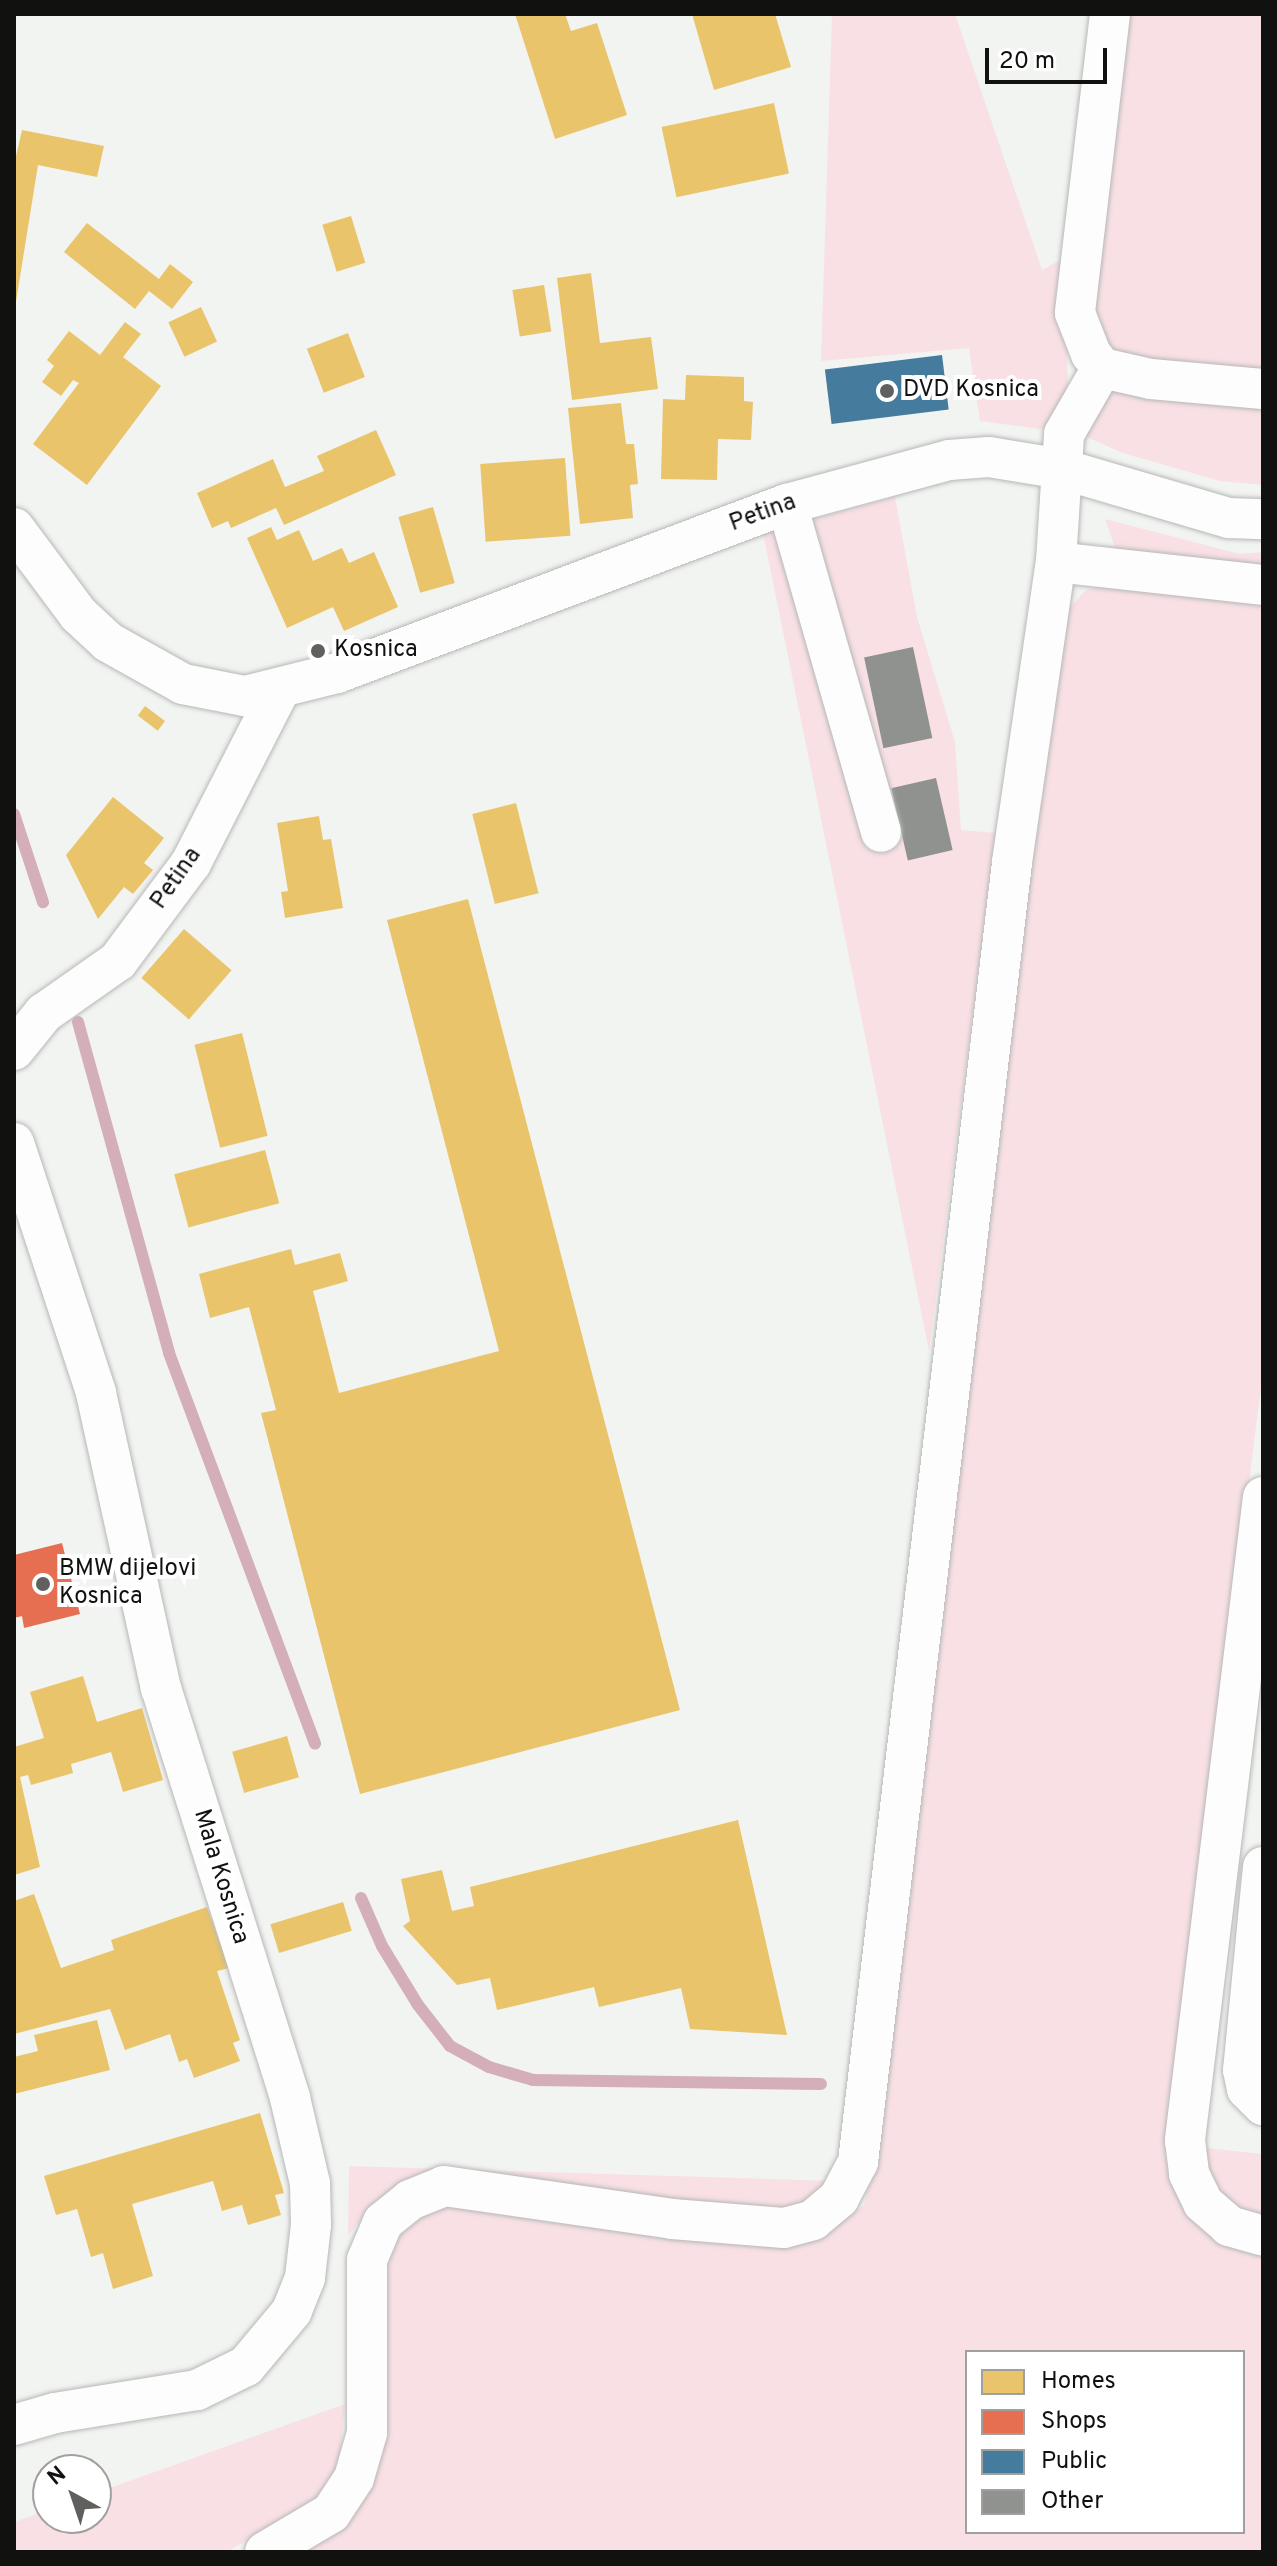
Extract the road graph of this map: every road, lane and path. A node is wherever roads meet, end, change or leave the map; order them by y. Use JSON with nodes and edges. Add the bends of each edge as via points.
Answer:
{"nodes":[{"id":1,"x":1110,"y":14,"type":"edge"},
{"id":2,"x":1102,"y":368,"type":"junction"},
{"id":3,"x":1263,"y":389,"type":"edge"},
{"id":4,"x":1062,"y":469,"type":"junction"},
{"id":5,"x":787,"y":504,"type":"junction"},
{"id":6,"x":1263,"y":519,"type":"edge"},
{"id":7,"x":14,"y":528,"type":"edge"},
{"id":8,"x":1056,"y":562,"type":"junction"},
{"id":9,"x":1263,"y":585,"type":"edge"},
{"id":10,"x":279,"y":691,"type":"junction"},
{"id":11,"x":881,"y":832,"type":"dead end"},
{"id":12,"x":19,"y":1031,"type":"edge"},
{"id":13,"x":14,"y":1143,"type":"edge"},
{"id":14,"x":1263,"y":1497,"type":"edge"},
{"id":15,"x":1263,"y":1867,"type":"edge"},
{"id":16,"x":1263,"y":2105,"type":"edge"},
{"id":17,"x":1263,"y":2236,"type":"edge"},
{"id":18,"x":14,"y":2425,"type":"edge"},
{"id":19,"x":265,"y":2552,"type":"edge"}],
"edges":[{"from":1,"to":2,"type":"street","via":[[1075,313]]},
{"from":2,"to":3,"type":"street","via":[[1151,379]]},
{"from":2,"to":4,"type":"street","via":[[1064,434]]},
{"from":4,"to":5,"type":"street","name":"Petina","via":[[989,457],[949,460]]},
{"from":4,"to":6,"type":"street","name":"Petina","via":[[1229,518]]},
{"from":4,"to":8,"type":"street"},
{"from":5,"to":10,"type":"street","name":"Petina"},
{"from":5,"to":11,"type":"street"},
{"from":7,"to":10,"type":"street","name":"Petina","via":[[78,614],[144,666],[214,693]]},
{"from":8,"to":9,"type":"street"},
{"from":8,"to":19,"type":"street","via":[[1012,862],[858,2162],[839,2198],[813,2220],[784,2228],[672,2219],[444,2186],[410,2200],[383,2222],[367,2260],[367,2433],[354,2478],[331,2513]]},
{"from":10,"to":12,"type":"street","name":"Petina","via":[[217,818],[118,961]]},
{"from":13,"to":18,"type":"street","name":"Mala Kosnica","via":[[96,1393],[161,1688],[290,2098],[310,2183],[311,2225],[305,2278],[292,2311],[246,2366],[197,2390],[55,2413]]},
{"from":14,"to":17,"type":"street","via":[[1185,2140],[1189,2174],[1203,2203],[1229,2226]]},
{"from":15,"to":16,"type":"street","via":[[1243,2070],[1247,2089]]}]}
